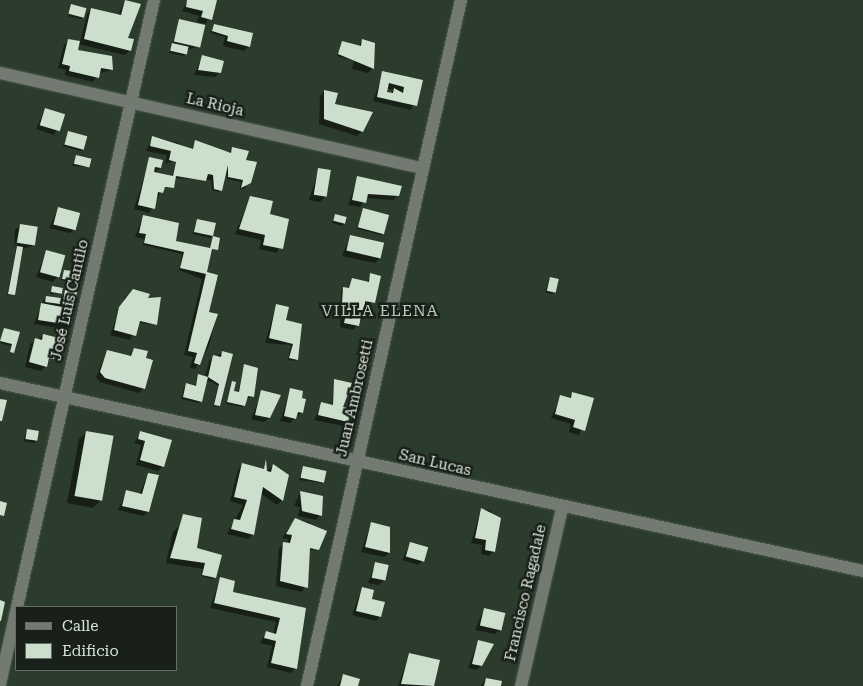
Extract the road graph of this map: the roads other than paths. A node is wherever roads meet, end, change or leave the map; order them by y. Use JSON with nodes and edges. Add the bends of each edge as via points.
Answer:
{"nodes":[{"id":1,"x":154,"y":0,"type":"edge"},
{"id":2,"x":461,"y":0,"type":"edge"},
{"id":3,"x":0,"y":74,"type":"edge"},
{"id":4,"x":131,"y":103,"type":"junction"},
{"id":5,"x":423,"y":168,"type":"junction"},
{"id":6,"x":0,"y":383,"type":"edge"},
{"id":7,"x":64,"y":397,"type":"junction"},
{"id":8,"x":357,"y":462,"type":"junction"},
{"id":9,"x":562,"y":508,"type":"junction"},
{"id":10,"x":863,"y":571,"type":"edge"},
{"id":11,"x":17,"y":606,"type":"edge"},
{"id":12,"x":15,"y":616,"type":"edge"},
{"id":13,"x":0,"y":684,"type":"edge"},
{"id":14,"x":307,"y":686,"type":"edge"},
{"id":15,"x":522,"y":686,"type":"edge"}],
"edges":[{"from":1,"to":4,"type":"street","name":"José Luis Cantilo"},
{"from":2,"to":5,"type":"street","name":"Juan Ambrosetti"},
{"from":3,"to":4,"type":"street","name":"La Rioja"},
{"from":4,"to":5,"type":"street","name":"La Rioja"},
{"from":4,"to":7,"type":"street","name":"José Luis Cantilo"},
{"from":5,"to":8,"type":"street","name":"Juan Ambrosetti"},
{"from":6,"to":7,"type":"street","name":"San Lucas"},
{"from":7,"to":8,"type":"street","name":"San Lucas"},
{"from":7,"to":11,"type":"street","name":"José Luis Cantilo"},
{"from":8,"to":9,"type":"street","name":"San Lucas"},
{"from":8,"to":14,"type":"street","name":"Juan Ambrosetti"},
{"from":9,"to":10,"type":"street","name":"San Lucas"},
{"from":9,"to":15,"type":"street","name":"Francisco Ragadale"},
{"from":12,"to":13,"type":"street"}]}
